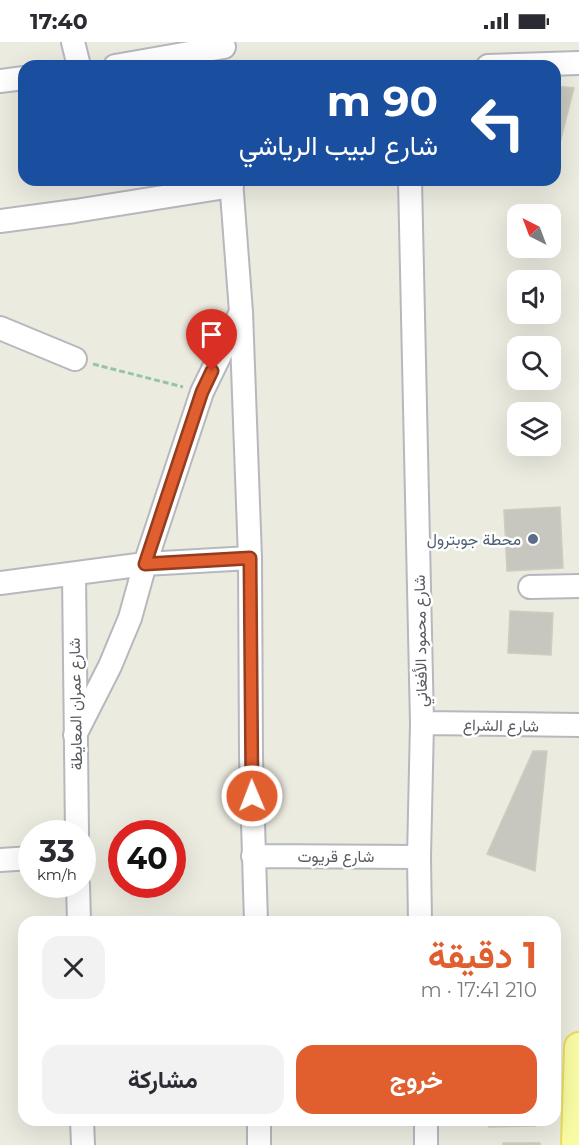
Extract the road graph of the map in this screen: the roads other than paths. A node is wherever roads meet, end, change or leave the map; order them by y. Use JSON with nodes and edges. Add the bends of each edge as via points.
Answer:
{"nodes":[{"id":1,"x":73,"y":42,"type":"edge"},
{"id":2,"x":225,"y":52,"type":"edge"},
{"id":3,"x":78,"y":60,"type":"edge"},
{"id":4,"x":162,"y":60,"type":"edge"},
{"id":5,"x":579,"y":63,"type":"edge"},
{"id":6,"x":561,"y":64,"type":"edge"},
{"id":7,"x":18,"y":79,"type":"edge"},
{"id":8,"x":0,"y":81,"type":"edge"},
{"id":9,"x":213,"y":186,"type":"edge"},
{"id":10,"x":231,"y":186,"type":"edge"},
{"id":11,"x":410,"y":186,"type":"edge"},
{"id":12,"x":0,"y":221,"type":"edge"},
{"id":13,"x":241,"y":312,"type":"junction"},
{"id":14,"x":0,"y":328,"type":"edge"},
{"id":15,"x":75,"y":359,"type":"road end"},
{"id":16,"x":250,"y":558,"type":"junction"},
{"id":17,"x":145,"y":564,"type":"junction"},
{"id":18,"x":74,"y":574,"type":"junction"},
{"id":19,"x":0,"y":583,"type":"edge"},
{"id":20,"x":579,"y":586,"type":"edge"},
{"id":21,"x":530,"y":587,"type":"dead end"},
{"id":22,"x":422,"y":723,"type":"junction"},
{"id":23,"x":579,"y":725,"type":"edge"},
{"id":24,"x":75,"y":735,"type":"junction"},
{"id":25,"x":77,"y":820,"type":"edge"},
{"id":26,"x":253,"y":856,"type":"junction"},
{"id":27,"x":419,"y":857,"type":"junction"},
{"id":28,"x":18,"y":859,"type":"edge"},
{"id":29,"x":0,"y":860,"type":"edge"},
{"id":30,"x":78,"y":898,"type":"edge"},
{"id":31,"x":79,"y":916,"type":"edge"},
{"id":32,"x":256,"y":916,"type":"edge"},
{"id":33,"x":420,"y":916,"type":"edge"},
{"id":34,"x":579,"y":1047,"type":"edge"},
{"id":35,"x":82,"y":1126,"type":"edge"},
{"id":36,"x":259,"y":1126,"type":"edge"},
{"id":37,"x":426,"y":1126,"type":"edge"},
{"id":38,"x":83,"y":1145,"type":"edge"},
{"id":39,"x":259,"y":1145,"type":"edge"},
{"id":40,"x":426,"y":1145,"type":"edge"},
{"id":41,"x":576,"y":1145,"type":"edge"}],
"edges":[{"from":1,"to":3,"type":"street"},
{"from":2,"to":4,"type":"street"},
{"from":5,"to":6,"type":"street"},
{"from":7,"to":8,"type":"street"},
{"from":9,"to":12,"type":"street"},
{"from":10,"to":13,"type":"street"},
{"from":11,"to":22,"type":"street","name":"شارع محمود الأفغاني"},
{"from":13,"to":16,"type":"street"},
{"from":13,"to":17,"type":"street","via":[[202,392]]},
{"from":14,"to":15,"type":"street"},
{"from":16,"to":17,"type":"street"},
{"from":16,"to":26,"type":"street"},
{"from":17,"to":18,"type":"street"},
{"from":17,"to":24,"type":"street","via":[[130,618]]},
{"from":18,"to":19,"type":"street"},
{"from":18,"to":24,"type":"street","name":"شارع عمران المعايطة"},
{"from":20,"to":21,"type":"street"},
{"from":22,"to":23,"type":"street","name":"شارع الشراع"},
{"from":22,"to":27,"type":"street","name":"شارع محمود الأفغاني"},
{"from":24,"to":25,"type":"street","name":"شارع عمران المعايطة"},
{"from":26,"to":27,"type":"street","name":"شارع قريوت"},
{"from":26,"to":32,"type":"street"},
{"from":27,"to":33,"type":"street","name":"شارع محمود الأفغاني"},
{"from":28,"to":29,"type":"street"},
{"from":30,"to":31,"type":"street"},
{"from":34,"to":41,"type":"main road"},
{"from":35,"to":38,"type":"street"},
{"from":36,"to":39,"type":"street"},
{"from":37,"to":40,"type":"street"}]}
